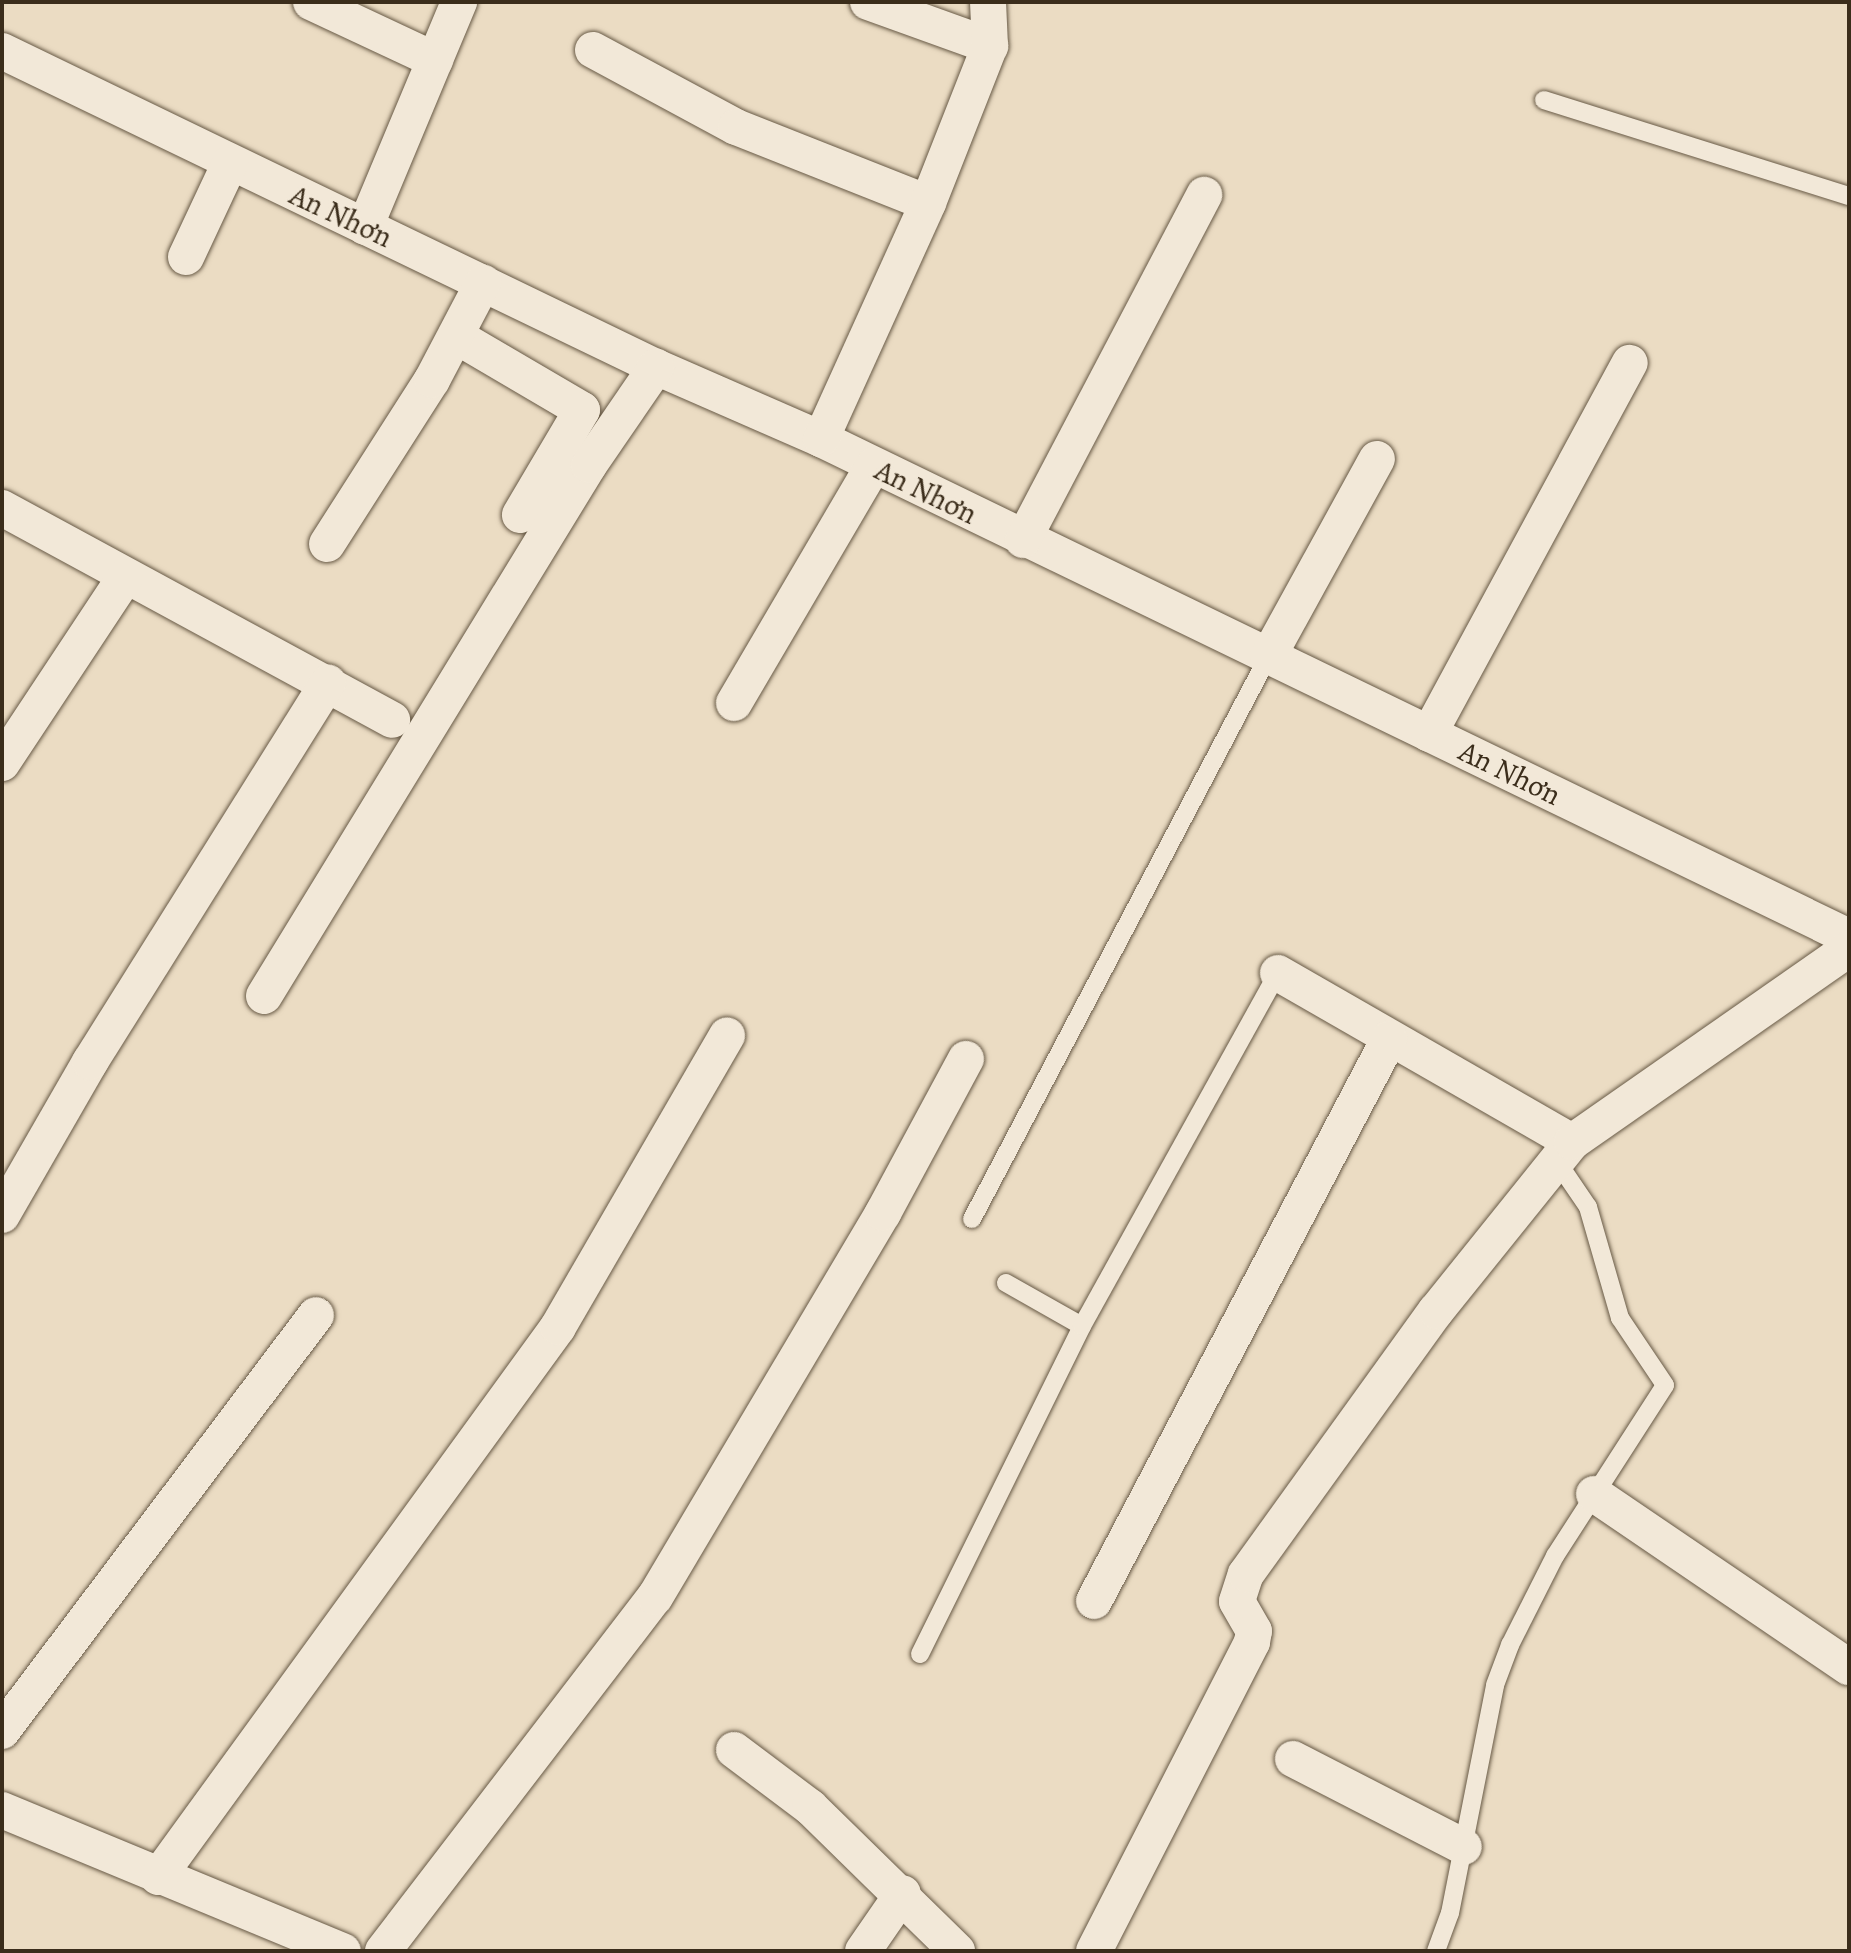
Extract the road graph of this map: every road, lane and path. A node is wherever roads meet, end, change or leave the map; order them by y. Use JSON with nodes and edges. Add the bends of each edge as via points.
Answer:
{"nodes":[{"id":1,"x":311,"y":2,"type":"edge"},
{"id":2,"x":459,"y":2,"type":"edge"},
{"id":3,"x":868,"y":2,"type":"edge"},
{"id":4,"x":988,"y":2,"type":"edge"},
{"id":5,"x":990,"y":46,"type":"junction"},
{"id":6,"x":593,"y":50,"type":"dead end"},
{"id":7,"x":2,"y":51,"type":"edge"},
{"id":8,"x":435,"y":60,"type":"junction"},
{"id":9,"x":1544,"y":100,"type":"dead end"},
{"id":10,"x":230,"y":163,"type":"junction"},
{"id":11,"x":1204,"y":195,"type":"dead end"},
{"id":12,"x":1849,"y":196,"type":"edge"},
{"id":13,"x":928,"y":203,"type":"junction"},
{"id":14,"x":365,"y":227,"type":"junction"},
{"id":15,"x":186,"y":257,"type":"dead end"},
{"id":16,"x":483,"y":283,"type":"junction"},
{"id":17,"x":456,"y":336,"type":"junction"},
{"id":18,"x":1630,"y":363,"type":"dead end"},
{"id":19,"x":656,"y":367,"type":"junction"},
{"id":20,"x":821,"y":439,"type":"junction"},
{"id":21,"x":1377,"y":459,"type":"dead end"},
{"id":22,"x":873,"y":466,"type":"junction"},
{"id":23,"x":2,"y":508,"type":"edge"},
{"id":24,"x":520,"y":515,"type":"dead end"},
{"id":25,"x":1023,"y":540,"type":"junction"},
{"id":26,"x":327,"y":544,"type":"dead end"},
{"id":27,"x":125,"y":577,"type":"junction"},
{"id":28,"x":1268,"y":657,"type":"junction"},
{"id":29,"x":328,"y":682,"type":"junction"},
{"id":30,"x":734,"y":703,"type":"dead end"},
{"id":31,"x":392,"y":720,"type":"dead end"},
{"id":32,"x":1429,"y":734,"type":"junction"},
{"id":33,"x":2,"y":763,"type":"edge"},
{"id":34,"x":1849,"y":937,"type":"edge"},
{"id":35,"x":1849,"y":949,"type":"edge"},
{"id":36,"x":1278,"y":973,"type":"joint"},
{"id":37,"x":264,"y":996,"type":"dead end"},
{"id":38,"x":727,"y":1035,"type":"dead end"},
{"id":39,"x":1389,"y":1039,"type":"junction"},
{"id":40,"x":966,"y":1059,"type":"dead end"},
{"id":41,"x":1564,"y":1151,"type":"junction"},
{"id":42,"x":2,"y":1215,"type":"edge"},
{"id":43,"x":972,"y":1219,"type":"dead end"},
{"id":44,"x":1006,"y":1283,"type":"dead end"},
{"id":45,"x":316,"y":1315,"type":"dead end"},
{"id":46,"x":1082,"y":1326,"type":"junction"},
{"id":47,"x":1594,"y":1494,"type":"junction"},
{"id":48,"x":1094,"y":1601,"type":"dead end"},
{"id":49,"x":920,"y":1654,"type":"dead end"},
{"id":50,"x":1849,"y":1667,"type":"edge"},
{"id":51,"x":2,"y":1731,"type":"edge"},
{"id":52,"x":734,"y":1750,"type":"dead end"},
{"id":53,"x":1293,"y":1759,"type":"dead end"},
{"id":54,"x":2,"y":1810,"type":"edge"},
{"id":55,"x":1464,"y":1847,"type":"junction"},
{"id":56,"x":158,"y":1877,"type":"junction"},
{"id":57,"x":903,"y":1893,"type":"junction"},
{"id":58,"x":343,"y":1951,"type":"edge"},
{"id":59,"x":383,"y":1951,"type":"edge"},
{"id":60,"x":863,"y":1951,"type":"edge"},
{"id":61,"x":957,"y":1951,"type":"edge"},
{"id":62,"x":1094,"y":1951,"type":"edge"},
{"id":63,"x":1436,"y":1951,"type":"edge"}],
"edges":[{"from":1,"to":8,"type":"street"},
{"from":2,"to":8,"type":"street"},
{"from":3,"to":5,"type":"street"},
{"from":4,"to":5,"type":"street"},
{"from":5,"to":13,"type":"street"},
{"from":6,"to":13,"type":"street","via":[[736,127]]},
{"from":7,"to":10,"type":"street","name":"An Nhơn"},
{"from":8,"to":14,"type":"street"},
{"from":9,"to":12,"type":"lane"},
{"from":10,"to":14,"type":"street","name":"An Nhơn"},
{"from":10,"to":15,"type":"street"},
{"from":11,"to":25,"type":"street"},
{"from":13,"to":20,"type":"street"},
{"from":14,"to":16,"type":"street","name":"An Nhơn"},
{"from":16,"to":17,"type":"street"},
{"from":16,"to":19,"type":"street","name":"An Nhơn"},
{"from":17,"to":24,"type":"street","via":[[582,410]]},
{"from":17,"to":26,"type":"street"},
{"from":18,"to":32,"type":"street"},
{"from":19,"to":20,"type":"street","name":"An Nhơn"},
{"from":19,"to":37,"type":"street","via":[[589,465]]},
{"from":20,"to":22,"type":"street","name":"An Nhơn"},
{"from":21,"to":28,"type":"street"},
{"from":22,"to":25,"type":"street","name":"An Nhơn"},
{"from":22,"to":30,"type":"street"},
{"from":23,"to":27,"type":"street"},
{"from":25,"to":28,"type":"street","name":"An Nhơn"},
{"from":27,"to":29,"type":"street"},
{"from":27,"to":33,"type":"street"},
{"from":28,"to":32,"type":"street","name":"An Nhơn"},
{"from":28,"to":43,"type":"lane"},
{"from":29,"to":31,"type":"street"},
{"from":29,"to":42,"type":"street","via":[[90,1062]]},
{"from":32,"to":34,"type":"street","name":"An Nhơn"},
{"from":35,"to":41,"type":"street"},
{"from":36,"to":39,"type":"street"},
{"from":36,"to":46,"type":"lane"},
{"from":38,"to":56,"type":"street","via":[[558,1327]]},
{"from":39,"to":41,"type":"street"},
{"from":39,"to":48,"type":"street"},
{"from":40,"to":59,"type":"street","via":[[883,1213],[655,1597]]},
{"from":41,"to":47,"type":"lane","via":[[1588,1207],[1620,1318],[1665,1385]]},
{"from":41,"to":62,"type":"street","via":[[1436,1311],[1246,1574],[1237,1601],[1254,1631],[1252,1642]]},
{"from":44,"to":46,"type":"lane"},
{"from":45,"to":51,"type":"street"},
{"from":46,"to":49,"type":"lane"},
{"from":47,"to":50,"type":"street"},
{"from":47,"to":55,"type":"lane","via":[[1555,1556],[1495,1685]]},
{"from":52,"to":57,"type":"street","via":[[810,1807]]},
{"from":53,"to":55,"type":"street"},
{"from":54,"to":56,"type":"street"},
{"from":55,"to":63,"type":"lane"},
{"from":56,"to":58,"type":"street"},
{"from":57,"to":60,"type":"street"},
{"from":57,"to":61,"type":"street"}]}
